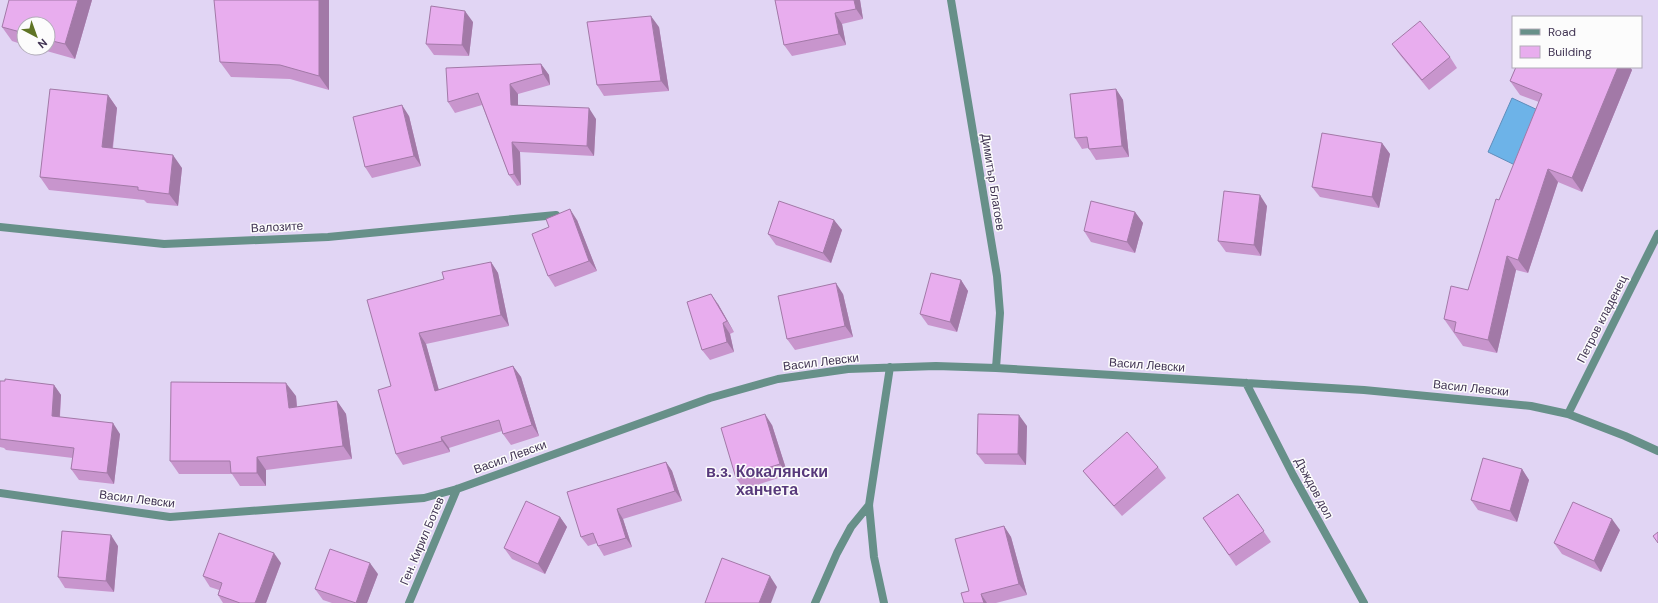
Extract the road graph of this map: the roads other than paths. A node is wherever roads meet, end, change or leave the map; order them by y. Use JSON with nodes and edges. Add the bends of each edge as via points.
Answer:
{"nodes":[{"id":1,"x":951,"y":0,"type":"edge"},
{"id":2,"x":556,"y":215,"type":"edge"},
{"id":3,"x":0,"y":227,"type":"edge"},
{"id":4,"x":1658,"y":234,"type":"edge"},
{"id":5,"x":890,"y":367,"type":"junction"},
{"id":6,"x":996,"y":368,"type":"junction"},
{"id":7,"x":1246,"y":384,"type":"junction"},
{"id":8,"x":1568,"y":414,"type":"junction"},
{"id":9,"x":1658,"y":451,"type":"edge"},
{"id":10,"x":457,"y":489,"type":"junction"},
{"id":11,"x":0,"y":493,"type":"edge"},
{"id":12,"x":869,"y":505,"type":"junction"},
{"id":13,"x":409,"y":603,"type":"edge"},
{"id":14,"x":815,"y":603,"type":"edge"},
{"id":15,"x":884,"y":603,"type":"edge"},
{"id":16,"x":1364,"y":603,"type":"edge"}],
"edges":[{"from":1,"to":6,"type":"street","name":"Димитър Благоев","via":[[997,276],[1000,313]]},
{"from":2,"to":3,"type":"street","name":"Валозите","via":[[328,237],[164,244]]},
{"from":4,"to":8,"type":"street","name":"Петров кладенец"},
{"from":5,"to":6,"type":"street","name":"Васил Левски"},
{"from":5,"to":10,"type":"street","name":"Васил Левски","via":[[848,369],[770,381],[710,398]]},
{"from":5,"to":12,"type":"street"},
{"from":6,"to":7,"type":"street","name":"Васил Левски"},
{"from":7,"to":8,"type":"street","name":"Васил Левски","via":[[1364,390],[1463,399],[1531,406]]},
{"from":7,"to":16,"type":"street","name":"Дъждов дол","via":[[1293,476]]},
{"from":8,"to":9,"type":"street","name":"Васил Левски"},
{"from":10,"to":11,"type":"street","name":"Васил Левски","via":[[424,498],[170,517]]},
{"from":10,"to":13,"type":"street","name":"Ген. Кирил Ботев"},
{"from":12,"to":14,"type":"street","via":[[851,528]]},
{"from":12,"to":15,"type":"street","via":[[874,557]]}]}
